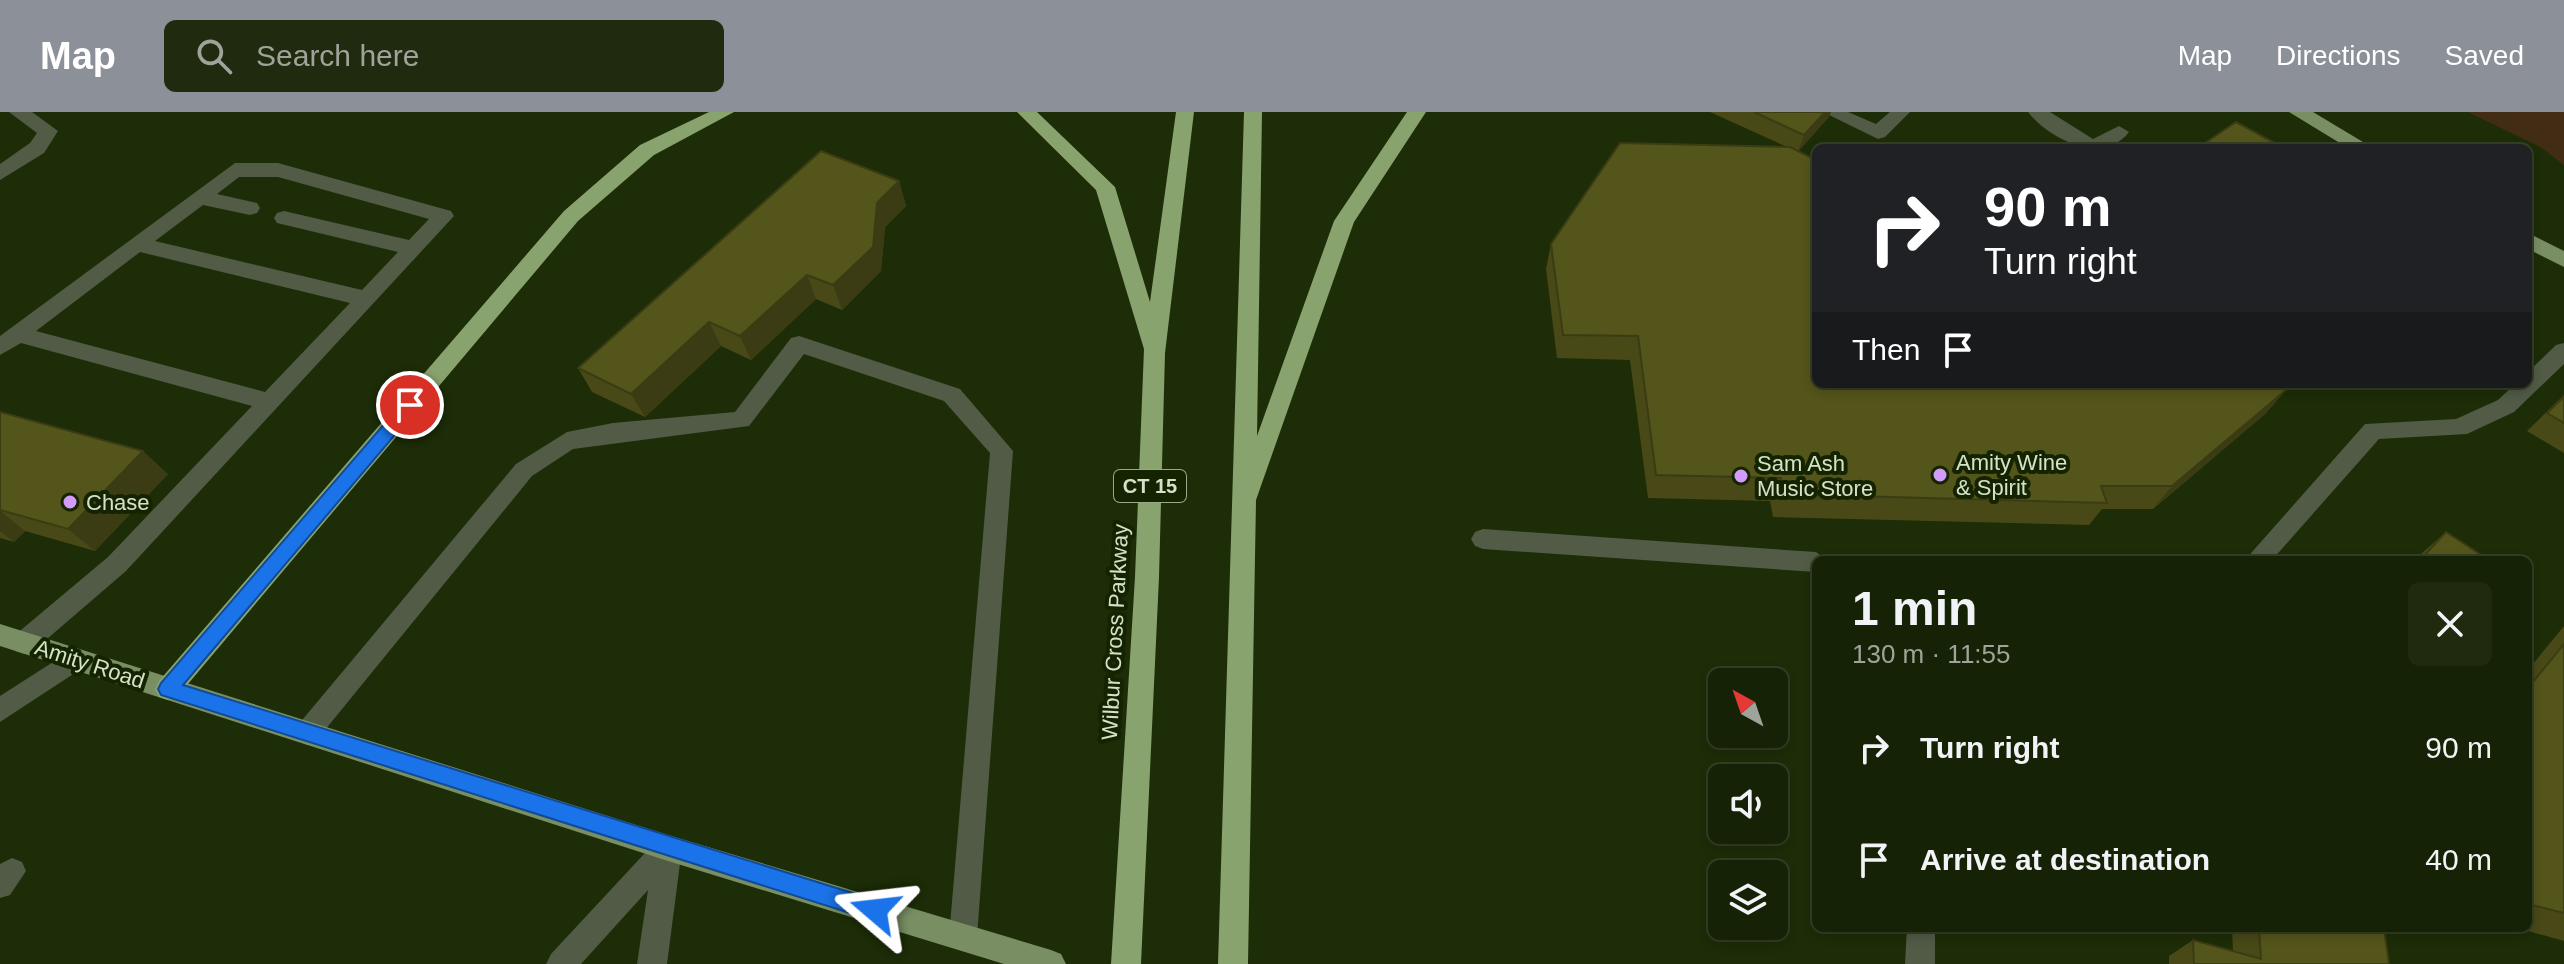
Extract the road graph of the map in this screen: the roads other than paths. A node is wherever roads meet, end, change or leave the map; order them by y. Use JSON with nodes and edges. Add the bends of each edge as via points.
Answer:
{"nodes":[{"id":1,"x":18,"y":112,"type":"edge"},
{"id":2,"x":725,"y":112,"type":"edge"},
{"id":3,"x":1026,"y":112,"type":"edge"},
{"id":4,"x":1185,"y":112,"type":"edge"},
{"id":5,"x":1253,"y":112,"type":"edge"},
{"id":6,"x":1417,"y":112,"type":"edge"},
{"id":7,"x":1832,"y":112,"type":"edge"},
{"id":8,"x":1901,"y":112,"type":"edge"},
{"id":9,"x":2037,"y":112,"type":"edge"},
{"id":10,"x":2298,"y":112,"type":"edge"},
{"id":11,"x":2119,"y":132,"type":"dead end"},
{"id":12,"x":2089,"y":144,"type":"edge"},
{"id":13,"x":2099,"y":144,"type":"edge"},
{"id":14,"x":2356,"y":144,"type":"edge"},
{"id":15,"x":0,"y":173,"type":"edge"},
{"id":16,"x":199,"y":197,"type":"junction"},
{"id":17,"x":250,"y":208,"type":"dead end"},
{"id":18,"x":284,"y":218,"type":"dead end"},
{"id":19,"x":2532,"y":242,"type":"edge"},
{"id":20,"x":137,"y":244,"type":"junction"},
{"id":21,"x":413,"y":248,"type":"junction"},
{"id":22,"x":2564,"y":260,"type":"edge"},
{"id":23,"x":366,"y":299,"type":"junction"},
{"id":24,"x":9,"y":340,"type":"edge"},
{"id":25,"x":2564,"y":351,"type":"edge"},
{"id":26,"x":1154,"y":353,"type":"junction"},
{"id":27,"x":2532,"y":381,"type":"edge"},
{"id":28,"x":2525,"y":388,"type":"edge"},
{"id":29,"x":269,"y":402,"type":"junction"},
{"id":30,"x":1241,"y":514,"type":"junction"},
{"id":31,"x":1483,"y":539,"type":"dead end"},
{"id":32,"x":2261,"y":556,"type":"edge"},
{"id":33,"x":1812,"y":562,"type":"edge"},
{"id":34,"x":12,"y":639,"type":"edge"},
{"id":35,"x":75,"y":659,"type":"junction"},
{"id":36,"x":168,"y":689,"type":"junction"},
{"id":37,"x":0,"y":710,"type":"edge"},
{"id":38,"x":307,"y":733,"type":"junction"},
{"id":39,"x":668,"y":848,"type":"junction"},
{"id":40,"x":1921,"y":932,"type":"edge"},
{"id":41,"x":963,"y":937,"type":"junction"},
{"id":42,"x":561,"y":964,"type":"edge"},
{"id":43,"x":652,"y":964,"type":"edge"},
{"id":44,"x":1051,"y":964,"type":"edge"},
{"id":45,"x":1126,"y":964,"type":"edge"},
{"id":46,"x":1233,"y":964,"type":"edge"},
{"id":47,"x":1920,"y":964,"type":"edge"}],
"edges":[{"from":1,"to":15,"type":"street","via":[[48,131],[37,148]]},
{"from":2,"to":36,"type":"highway","via":[[647,150],[571,216]]},
{"from":3,"to":26,"type":"highway","via":[[1105,187]]},
{"from":4,"to":26,"type":"highway","name":"Wilbur Cross Parkway","number":"CT 15"},
{"from":5,"to":30,"type":"highway"},
{"from":6,"to":30,"type":"highway","via":[[1344,221]]},
{"from":7,"to":8,"type":"street","via":[[1878,133]]},
{"from":9,"to":12,"type":"street"},
{"from":10,"to":14,"type":"main road"},
{"from":11,"to":13,"type":"street"},
{"from":16,"to":17,"type":"street"},
{"from":16,"to":20,"type":"street"},
{"from":16,"to":21,"type":"street","via":[[235,170],[278,170],[444,216]]},
{"from":18,"to":21,"type":"street"},
{"from":19,"to":22,"type":"main road"},
{"from":20,"to":23,"type":"street"},
{"from":20,"to":24,"type":"street"},
{"from":21,"to":23,"type":"street"},
{"from":23,"to":29,"type":"street"},
{"from":24,"to":29,"type":"street"},
{"from":25,"to":27,"type":"street"},
{"from":26,"to":45,"type":"highway","name":"Wilbur Cross Parkway","number":"CT 15"},
{"from":28,"to":32,"type":"street","via":[[2506,406],[2459,428],[2373,430]]},
{"from":29,"to":34,"type":"street","via":[[117,564]]},
{"from":30,"to":46,"type":"highway"},
{"from":31,"to":33,"type":"street"},
{"from":34,"to":35,"type":"main road","name":"Amity Road"},
{"from":35,"to":36,"type":"main road","name":"Amity Road"},
{"from":35,"to":37,"type":"street"},
{"from":36,"to":38,"type":"main road","name":"Amity Road"},
{"from":38,"to":39,"type":"main road","name":"Amity Road"},
{"from":38,"to":41,"type":"street","via":[[524,470],[567,441],[741,420],[799,344],[952,395],[1002,451]]},
{"from":39,"to":41,"type":"main road","name":"Amity Road"},
{"from":39,"to":42,"type":"street"},
{"from":39,"to":43,"type":"street"},
{"from":40,"to":47,"type":"street"},
{"from":41,"to":44,"type":"main road","name":"Amity Road"}]}
